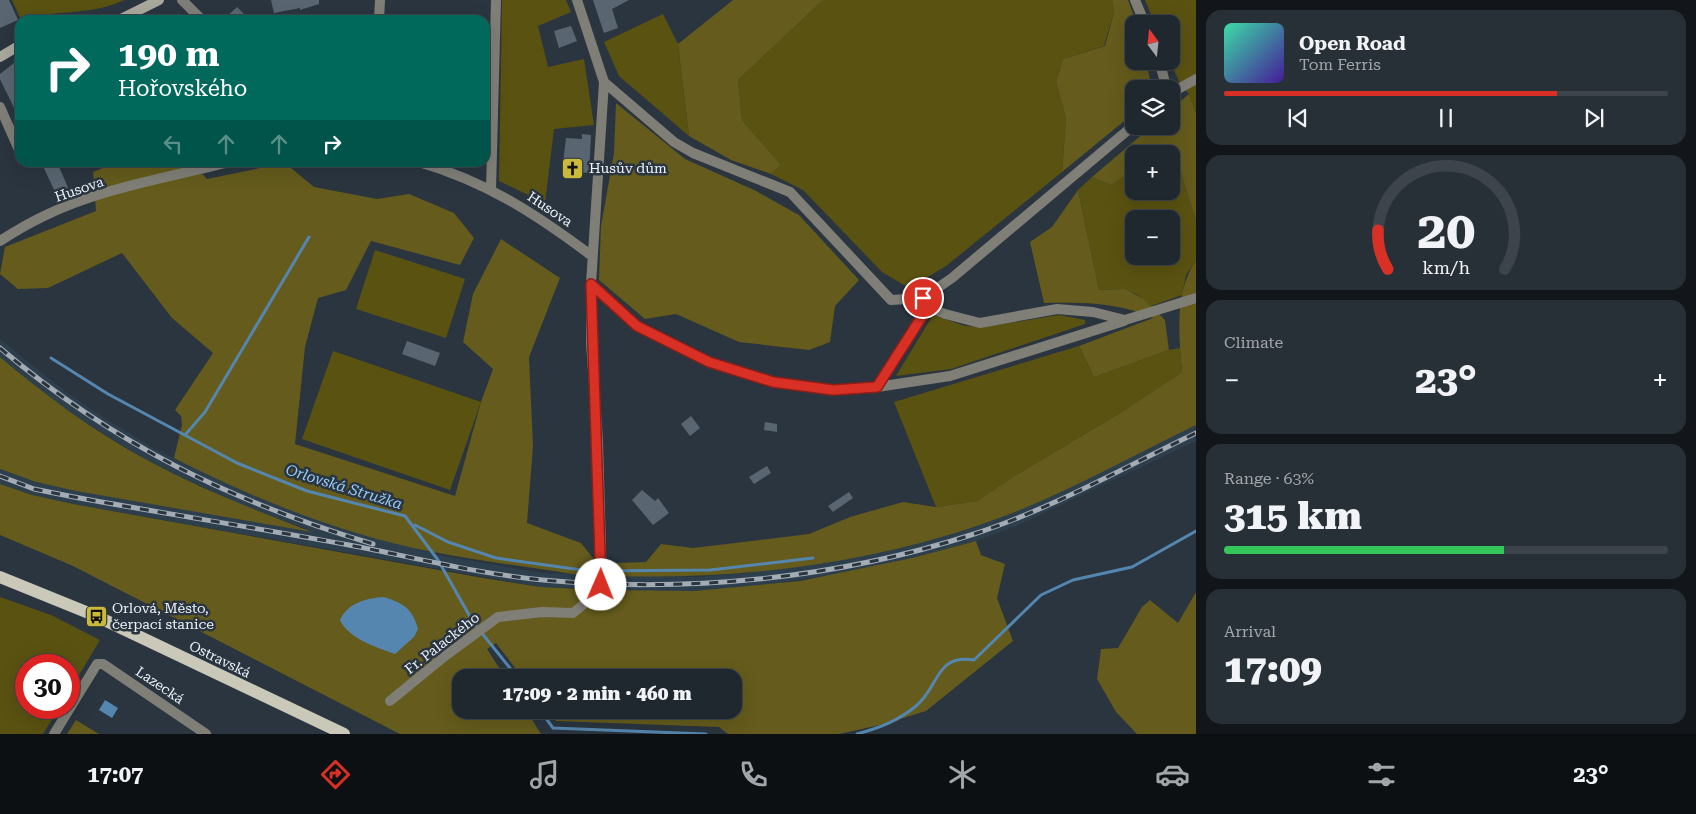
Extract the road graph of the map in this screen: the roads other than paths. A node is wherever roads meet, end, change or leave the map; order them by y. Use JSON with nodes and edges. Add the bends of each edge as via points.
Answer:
{"nodes":[{"id":1,"x":159,"y":0,"type":"edge"},
{"id":2,"x":182,"y":0,"type":"edge"},
{"id":3,"x":380,"y":0,"type":"edge"},
{"id":4,"x":496,"y":0,"type":"edge"},
{"id":5,"x":577,"y":0,"type":"edge"},
{"id":6,"x":1134,"y":0,"type":"edge"},
{"id":7,"x":129,"y":15,"type":"edge"},
{"id":8,"x":197,"y":15,"type":"edge"},
{"id":9,"x":379,"y":15,"type":"edge"},
{"id":10,"x":1141,"y":15,"type":"edge"},
{"id":11,"x":15,"y":48,"type":"edge"},
{"id":12,"x":0,"y":58,"type":"edge"},
{"id":13,"x":1196,"y":79,"type":"edge"},
{"id":14,"x":604,"y":82,"type":"junction"},
{"id":15,"x":1180,"y":88,"type":"edge"},
{"id":16,"x":0,"y":107,"type":"edge"},
{"id":17,"x":1125,"y":133,"type":"edge"},
{"id":18,"x":15,"y":141,"type":"edge"},
{"id":19,"x":210,"y":167,"type":"edge"},
{"id":20,"x":432,"y":167,"type":"edge"},
{"id":21,"x":491,"y":189,"type":"junction"},
{"id":22,"x":0,"y":241,"type":"edge"},
{"id":23,"x":592,"y":256,"type":"junction"},
{"id":24,"x":591,"y":284,"type":"junction"},
{"id":25,"x":1196,"y":298,"type":"edge"},
{"id":26,"x":926,"y":302,"type":"junction"},
{"id":27,"x":1125,"y":320,"type":"junction"},
{"id":28,"x":877,"y":387,"type":"junction"},
{"id":29,"x":0,"y":577,"type":"edge"},
{"id":30,"x":390,"y":701,"type":"dead end"},
{"id":31,"x":54,"y":734,"type":"edge"},
{"id":32,"x":206,"y":734,"type":"edge"},
{"id":33,"x":344,"y":734,"type":"edge"}],
"edges":[{"from":1,"to":7,"type":"street"},
{"from":2,"to":8,"type":"street"},
{"from":3,"to":9,"type":"street"},
{"from":4,"to":21,"type":"street"},
{"from":5,"to":14,"type":"street","name":"Fr. Palackého"},
{"from":6,"to":10,"type":"street"},
{"from":11,"to":12,"type":"street"},
{"from":13,"to":15,"type":"street"},
{"from":14,"to":23,"type":"street","name":"Fr. Palackého"},
{"from":14,"to":26,"type":"street","via":[[674,142],[790,192],[891,300]]},
{"from":16,"to":18,"type":"street"},
{"from":17,"to":26,"type":"street"},
{"from":19,"to":22,"type":"street","name":"Husova","via":[[81,202],[44,216]]},
{"from":20,"to":21,"type":"street","name":"Husova"},
{"from":21,"to":23,"type":"street","name":"Husova","via":[[542,218]]},
{"from":23,"to":24,"type":"street","name":"Fr. Palackého"},
{"from":24,"to":28,"type":"street","via":[[637,326],[709,362],[773,382],[833,390]]},
{"from":24,"to":30,"type":"street","name":"Fr. Palackého","via":[[602,583],[595,595],[574,613],[542,612],[498,617]]},
{"from":25,"to":27,"type":"street"},
{"from":26,"to":27,"type":"street","via":[[945,314],[980,323],[1057,309],[1093,312]]},
{"from":26,"to":28,"type":"street"},
{"from":27,"to":28,"type":"street","via":[[950,376]]},
{"from":29,"to":33,"type":"main road","name":"Ostravská","via":[[96,616]]},
{"from":31,"to":32,"type":"street","name":"Lazecká","via":[[97,664],[103,664]]}]}
